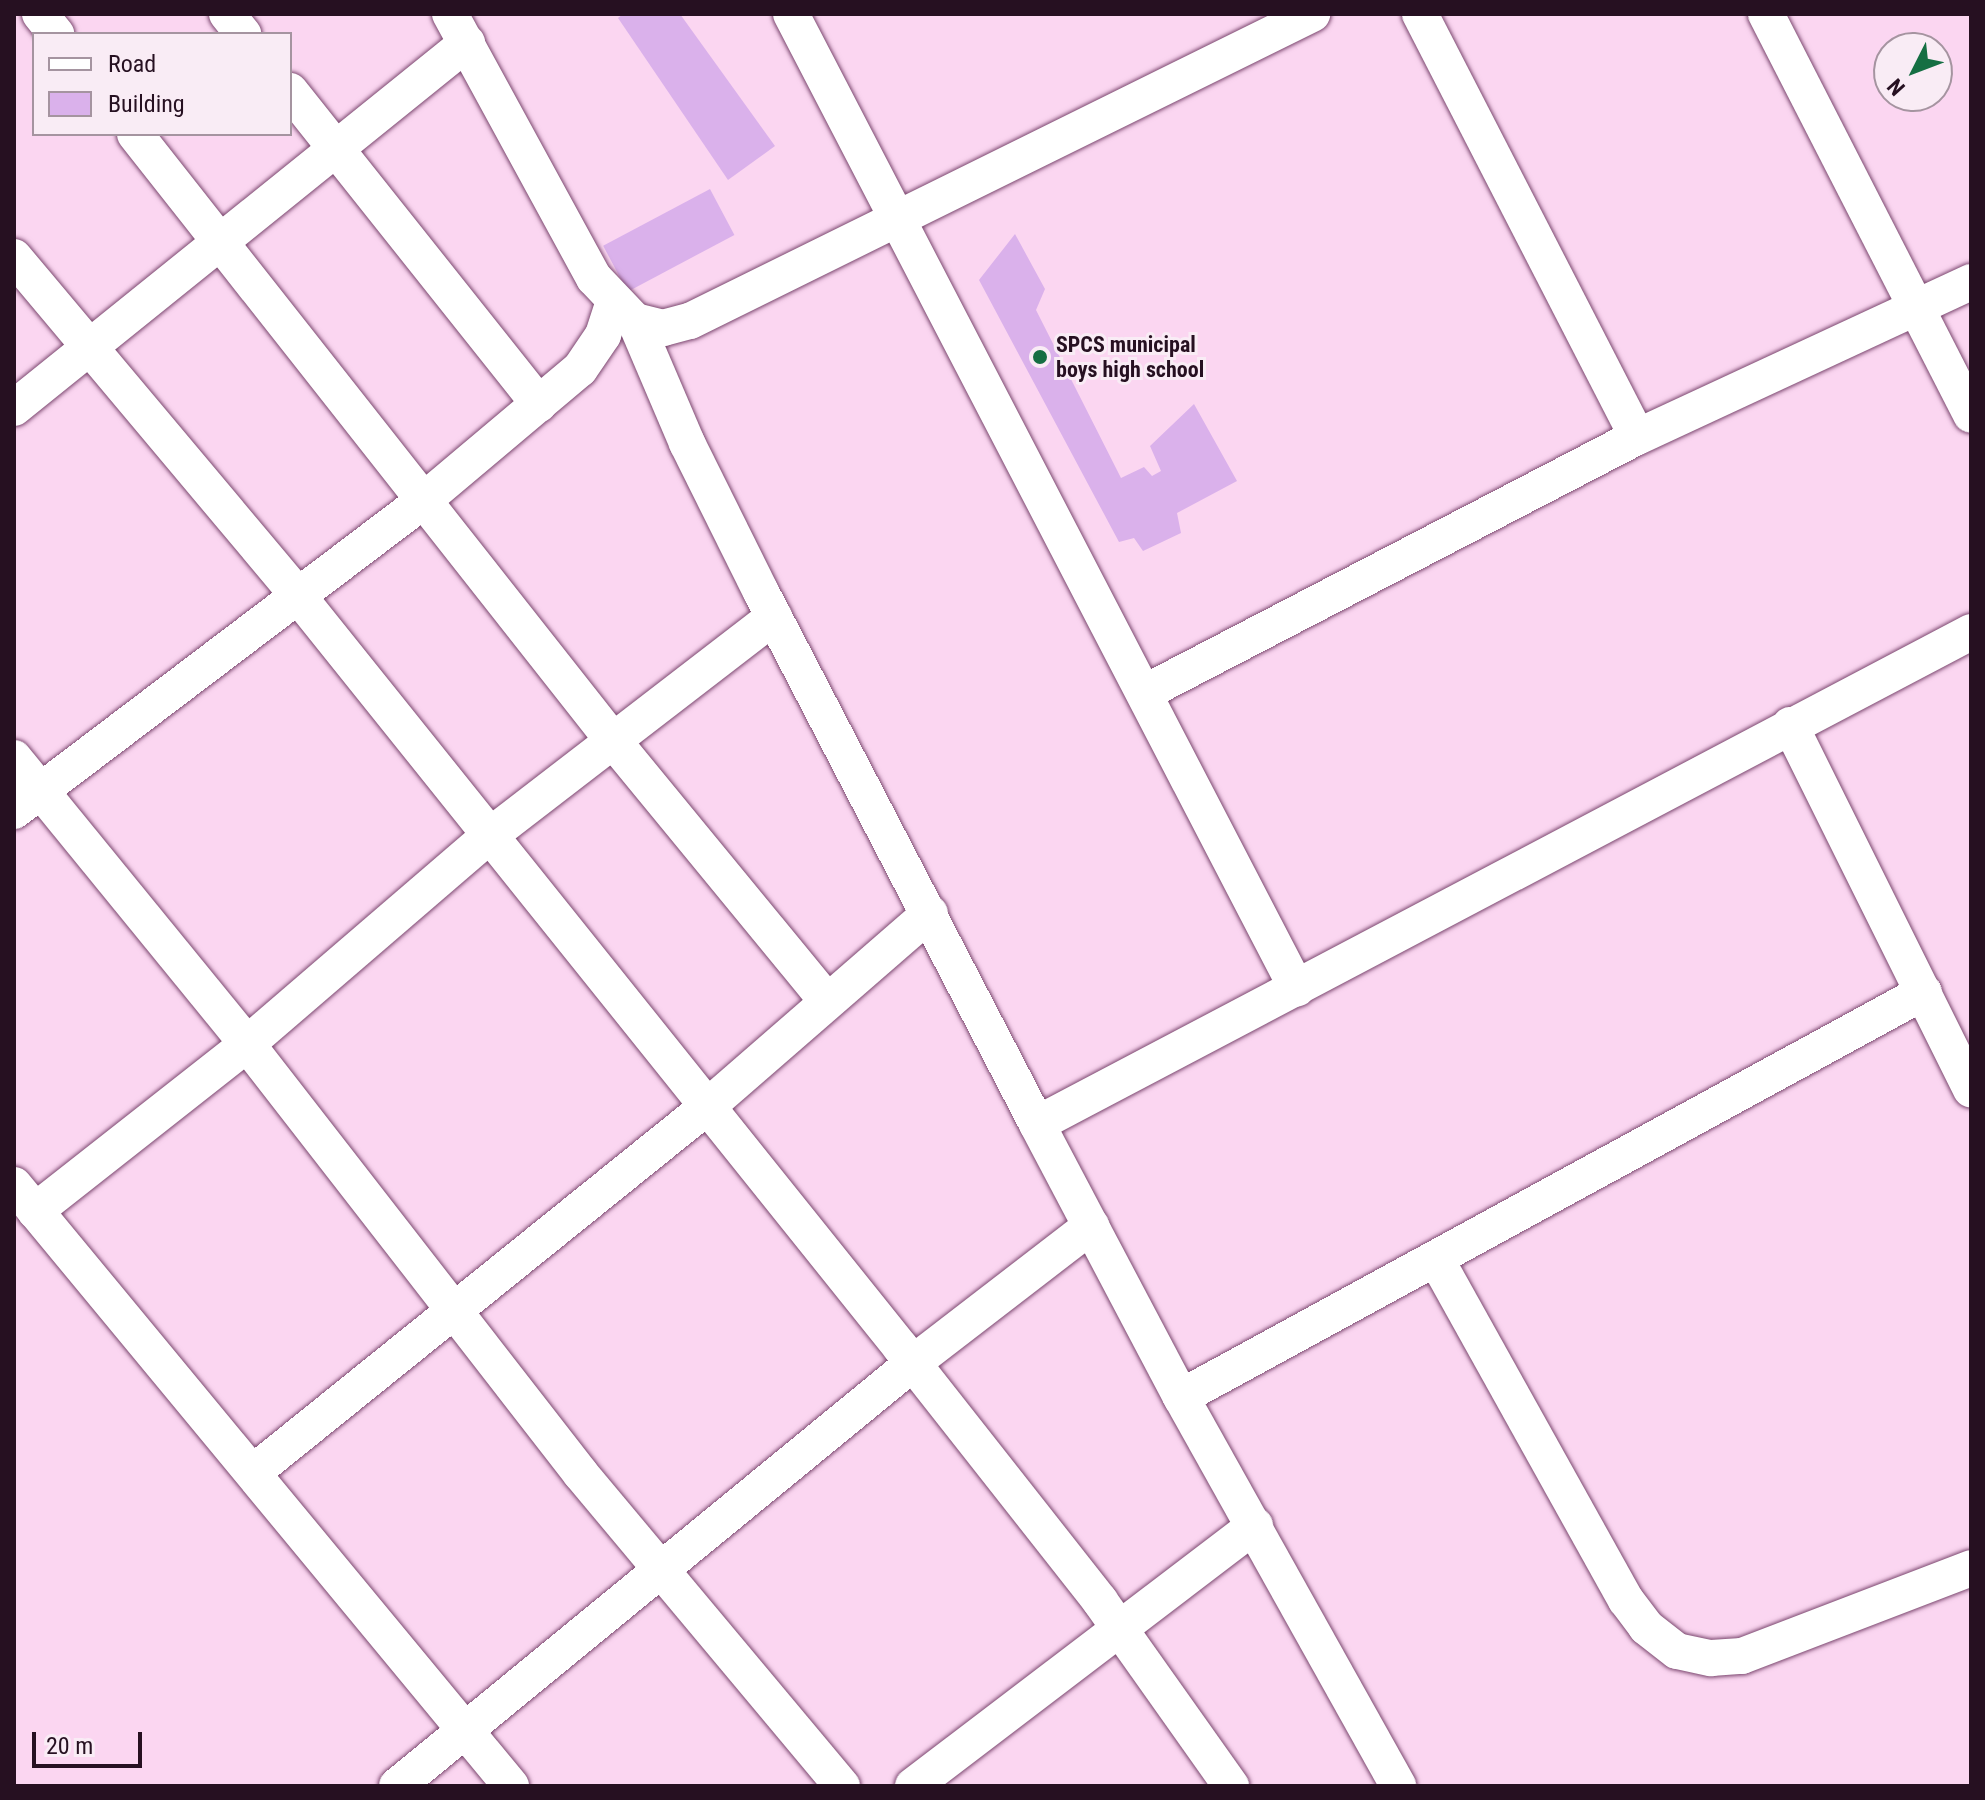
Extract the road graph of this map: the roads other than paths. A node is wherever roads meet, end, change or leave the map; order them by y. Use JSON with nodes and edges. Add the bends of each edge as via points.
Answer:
{"nodes":[{"id":1,"x":40,"y":14,"type":"edge"},
{"id":2,"x":227,"y":14,"type":"edge"},
{"id":3,"x":791,"y":14,"type":"edge"},
{"id":4,"x":1312,"y":14,"type":"edge"},
{"id":5,"x":1420,"y":14,"type":"edge"},
{"id":6,"x":1766,"y":14,"type":"edge"},
{"id":7,"x":458,"y":29,"type":"edge"},
{"id":8,"x":54,"y":32,"type":"edge"},
{"id":9,"x":241,"y":32,"type":"edge"},
{"id":10,"x":292,"y":93,"type":"edge"},
{"id":11,"x":137,"y":136,"type":"edge"},
{"id":12,"x":337,"y":148,"type":"junction"},
{"id":13,"x":901,"y":218,"type":"junction"},
{"id":14,"x":220,"y":241,"type":"junction"},
{"id":15,"x":14,"y":257,"type":"edge"},
{"id":16,"x":1971,"y":282,"type":"edge"},
{"id":17,"x":1915,"y":310,"type":"junction"},
{"id":18,"x":624,"y":312,"type":"junction"},
{"id":19,"x":90,"y":347,"type":"junction"},
{"id":20,"x":539,"y":404,"type":"junction"},
{"id":21,"x":14,"y":408,"type":"edge"},
{"id":22,"x":1971,"y":415,"type":"edge"},
{"id":23,"x":1637,"y":437,"type":"junction"},
{"id":24,"x":423,"y":501,"type":"junction"},
{"id":25,"x":299,"y":597,"type":"junction"},
{"id":26,"x":774,"y":617,"type":"junction"},
{"id":27,"x":1971,"y":632,"type":"edge"},
{"id":28,"x":1146,"y":692,"type":"junction"},
{"id":29,"x":1790,"y":725,"type":"junction"},
{"id":30,"x":611,"y":738,"type":"junction"},
{"id":31,"x":14,"y":758,"type":"edge"},
{"id":32,"x":27,"y":801,"type":"edge"},
{"id":33,"x":488,"y":837,"type":"junction"},
{"id":34,"x":930,"y":913,"type":"junction"},
{"id":35,"x":1297,"y":989,"type":"junction"},
{"id":36,"x":1924,"y":992,"type":"junction"},
{"id":37,"x":827,"y":1001,"type":"junction"},
{"id":38,"x":247,"y":1044,"type":"junction"},
{"id":39,"x":1971,"y":1089,"type":"edge"},
{"id":40,"x":708,"y":1106,"type":"junction"},
{"id":41,"x":1037,"y":1124,"type":"junction"},
{"id":42,"x":25,"y":1198,"type":"edge"},
{"id":43,"x":1091,"y":1226,"type":"junction"},
{"id":44,"x":1436,"y":1259,"type":"junction"},
{"id":45,"x":453,"y":1308,"type":"junction"},
{"id":46,"x":913,"y":1363,"type":"junction"},
{"id":47,"x":1181,"y":1397,"type":"junction"},
{"id":48,"x":255,"y":1471,"type":"junction"},
{"id":49,"x":1255,"y":1525,"type":"junction"},
{"id":50,"x":1971,"y":1568,"type":"edge"},
{"id":51,"x":664,"y":1569,"type":"junction"},
{"id":52,"x":1119,"y":1628,"type":"junction"},
{"id":53,"x":467,"y":1728,"type":"junction"},
{"id":54,"x":397,"y":1786,"type":"edge"},
{"id":55,"x":511,"y":1786,"type":"edge"},
{"id":56,"x":842,"y":1786,"type":"edge"},
{"id":57,"x":913,"y":1786,"type":"edge"},
{"id":58,"x":1231,"y":1786,"type":"edge"},
{"id":59,"x":1398,"y":1786,"type":"edge"}],
"edges":[{"from":1,"to":8,"type":"street"},
{"from":2,"to":9,"type":"street"},
{"from":3,"to":13,"type":"street"},
{"from":4,"to":13,"type":"street"},
{"from":5,"to":23,"type":"street"},
{"from":6,"to":17,"type":"street"},
{"from":7,"to":12,"type":"street"},
{"from":7,"to":18,"type":"street"},
{"from":10,"to":12,"type":"street"},
{"from":11,"to":14,"type":"street"},
{"from":12,"to":14,"type":"street"},
{"from":12,"to":20,"type":"street"},
{"from":13,"to":18,"type":"street","via":[[690,321],[663,328]]},
{"from":13,"to":28,"type":"street"},
{"from":14,"to":19,"type":"street"},
{"from":14,"to":24,"type":"street"},
{"from":15,"to":19,"type":"street"},
{"from":16,"to":17,"type":"street"},
{"from":17,"to":22,"type":"street"},
{"from":17,"to":23,"type":"street"},
{"from":18,"to":20,"type":"street","via":[[594,353]]},
{"from":18,"to":26,"type":"street"},
{"from":19,"to":21,"type":"street"},
{"from":19,"to":25,"type":"street"},
{"from":20,"to":24,"type":"street"},
{"from":23,"to":28,"type":"street"},
{"from":24,"to":25,"type":"street"},
{"from":24,"to":30,"type":"street"},
{"from":25,"to":32,"type":"street"},
{"from":25,"to":33,"type":"street"},
{"from":26,"to":30,"type":"street"},
{"from":26,"to":34,"type":"street"},
{"from":27,"to":29,"type":"street"},
{"from":28,"to":35,"type":"street"},
{"from":29,"to":35,"type":"street"},
{"from":29,"to":36,"type":"street"},
{"from":30,"to":33,"type":"street"},
{"from":30,"to":37,"type":"street"},
{"from":31,"to":32,"type":"street"},
{"from":32,"to":38,"type":"street"},
{"from":33,"to":38,"type":"street"},
{"from":33,"to":40,"type":"street"},
{"from":34,"to":37,"type":"street"},
{"from":34,"to":41,"type":"street"},
{"from":35,"to":41,"type":"street"},
{"from":36,"to":39,"type":"street"},
{"from":36,"to":44,"type":"street"},
{"from":37,"to":40,"type":"street"},
{"from":38,"to":42,"type":"street"},
{"from":38,"to":45,"type":"street"},
{"from":40,"to":45,"type":"street"},
{"from":40,"to":46,"type":"street"},
{"from":41,"to":43,"type":"street"},
{"from":42,"to":48,"type":"street"},
{"from":43,"to":46,"type":"street"},
{"from":43,"to":47,"type":"street"},
{"from":44,"to":47,"type":"street"},
{"from":44,"to":50,"type":"street","via":[[1626,1600],[1646,1627],[1677,1651],[1711,1658],[1742,1656]]},
{"from":45,"to":48,"type":"street"},
{"from":45,"to":51,"type":"street","via":[[581,1474]]},
{"from":46,"to":51,"type":"street"},
{"from":46,"to":52,"type":"street"},
{"from":47,"to":49,"type":"street"},
{"from":48,"to":53,"type":"street"},
{"from":49,"to":52,"type":"street"},
{"from":49,"to":59,"type":"street"},
{"from":51,"to":53,"type":"street"},
{"from":51,"to":56,"type":"street"},
{"from":52,"to":57,"type":"street"},
{"from":52,"to":58,"type":"street"},
{"from":53,"to":54,"type":"street"},
{"from":53,"to":55,"type":"street"}]}
